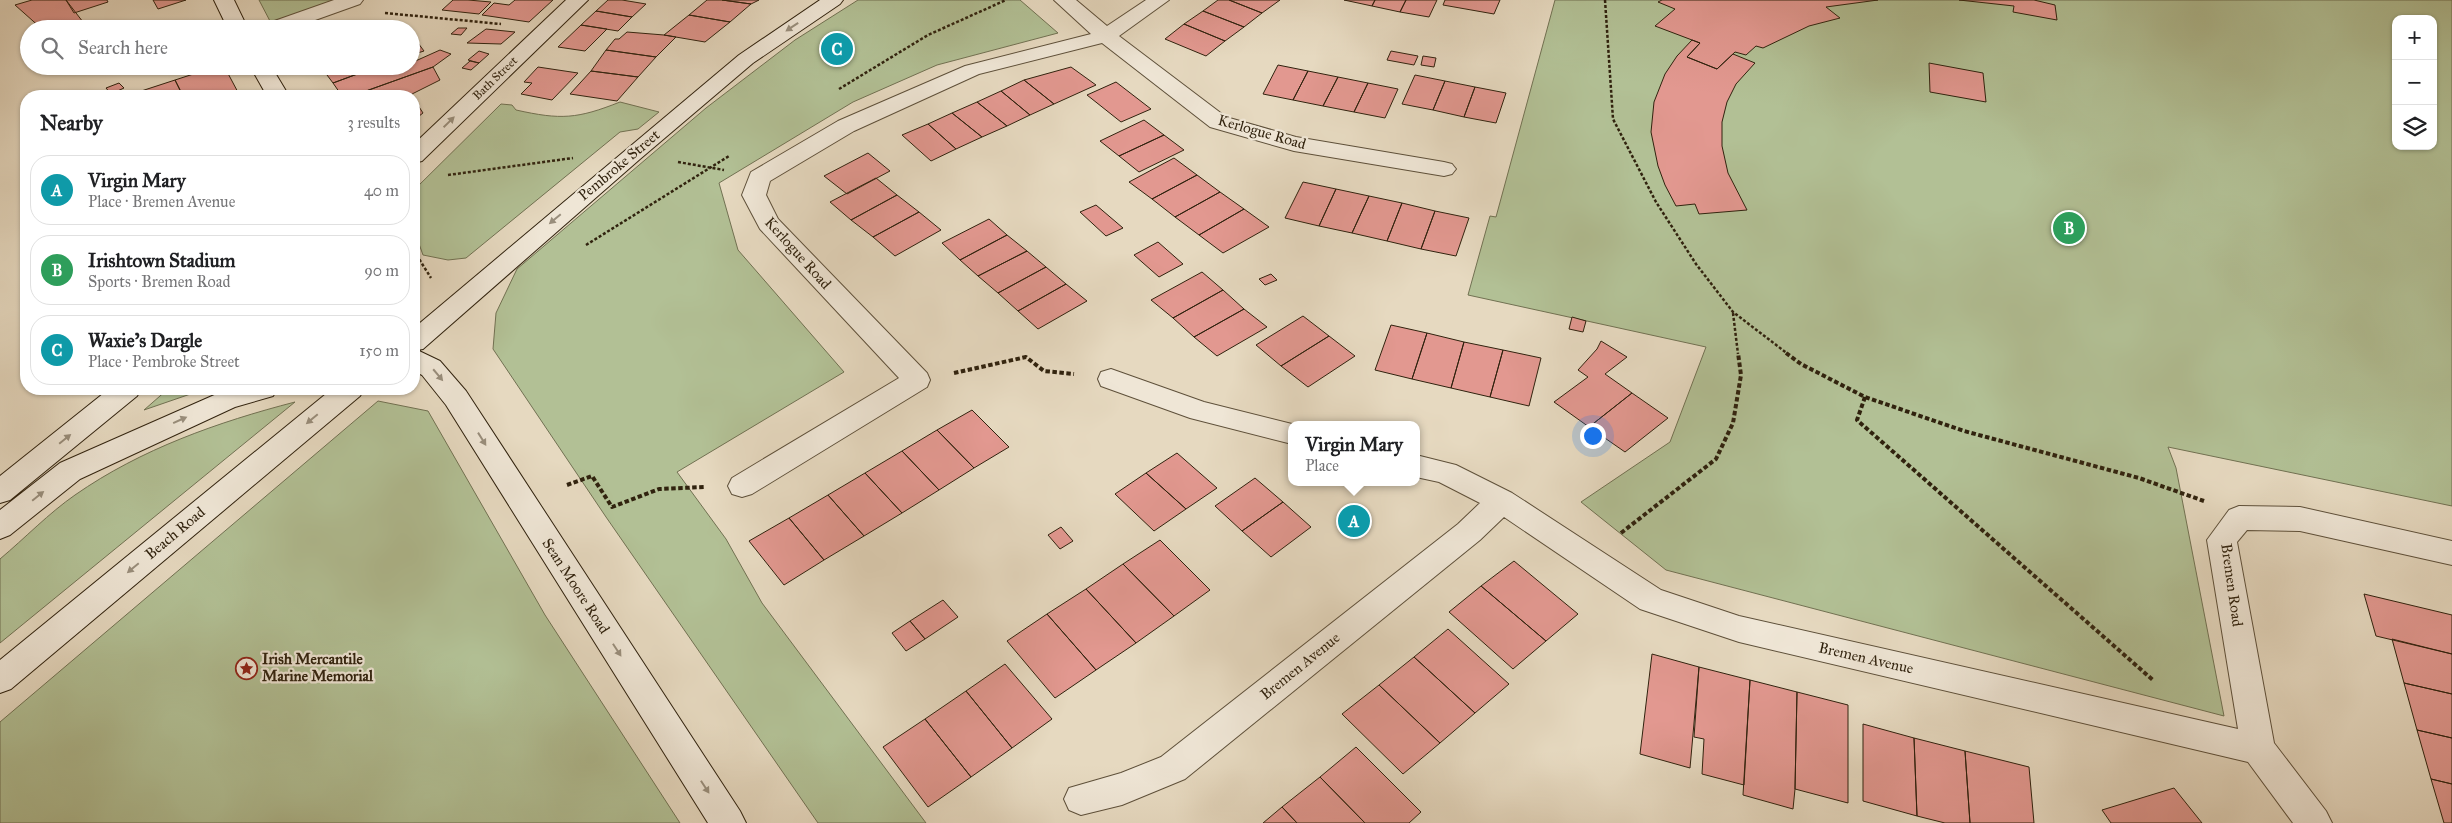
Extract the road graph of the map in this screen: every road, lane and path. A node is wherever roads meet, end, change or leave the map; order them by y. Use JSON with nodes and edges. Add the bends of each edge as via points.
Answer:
{"nodes":[{"id":1,"x":224,"y":0,"type":"edge"},
{"id":2,"x":353,"y":0,"type":"edge"},
{"id":3,"x":578,"y":0,"type":"edge"},
{"id":4,"x":833,"y":0,"type":"edge"},
{"id":5,"x":1064,"y":0,"type":"edge"},
{"id":6,"x":1158,"y":0,"type":"edge"},
{"id":7,"x":1605,"y":0,"type":"edge"},
{"id":8,"x":332,"y":8,"type":"junction"},
{"id":9,"x":234,"y":20,"type":"edge"},
{"id":10,"x":297,"y":20,"type":"edge"},
{"id":11,"x":546,"y":28,"type":"junction"},
{"id":12,"x":1106,"y":36,"type":"junction"},
{"id":13,"x":265,"y":75,"type":"edge"},
{"id":14,"x":274,"y":90,"type":"edge"},
{"id":15,"x":420,"y":150,"type":"edge"},
{"id":16,"x":632,"y":154,"type":"junction"},
{"id":17,"x":1444,"y":169,"type":"dead end"},
{"id":18,"x":443,"y":175,"type":"dead end"},
{"id":19,"x":1733,"y":312,"type":"junction"},
{"id":20,"x":420,"y":337,"type":"edge"},
{"id":21,"x":420,"y":362,"type":"edge"},
{"id":22,"x":1111,"y":379,"type":"joint"},
{"id":23,"x":917,"y":380,"type":"junction"},
{"id":24,"x":120,"y":395,"type":"edge"},
{"id":25,"x":241,"y":395,"type":"edge"},
{"id":26,"x":343,"y":395,"type":"edge"},
{"id":27,"x":1864,"y":397,"type":"junction"},
{"id":28,"x":1288,"y":433,"type":"edge"},
{"id":29,"x":1420,"y":467,"type":"edge"},
{"id":30,"x":567,"y":485,"type":"dead end"},
{"id":31,"x":742,"y":486,"type":"joint"},
{"id":32,"x":0,"y":492,"type":"edge"},
{"id":33,"x":1502,"y":501,"type":"junction"},
{"id":34,"x":2239,"y":518,"type":"junction"},
{"id":35,"x":0,"y":527,"type":"edge"},
{"id":36,"x":2452,"y":553,"type":"edge"},
{"id":37,"x":1591,"y":560,"type":"junction"},
{"id":38,"x":0,"y":679,"type":"edge"},
{"id":39,"x":2171,"y":729,"type":"junction"},
{"id":40,"x":2258,"y":749,"type":"junction"},
{"id":41,"x":1081,"y":799,"type":"dead end"},
{"id":42,"x":728,"y":823,"type":"edge"},
{"id":43,"x":2314,"y":823,"type":"edge"}],
"edges":[{"from":1,"to":9,"type":"street"},
{"from":2,"to":8,"type":"street"},
{"from":3,"to":11,"type":"street","name":"Bath Street"},
{"from":4,"to":16,"type":"street","name":"Pembroke Street","one_way":true,"via":[[746,59]]},
{"from":5,"to":12,"type":"street","name":"Kerlogue Road"},
{"from":6,"to":12,"type":"street","name":"Kerlogue Road"},
{"from":7,"to":19,"type":"path","via":[[1613,119],[1656,202],[1696,264]]},
{"from":8,"to":10,"type":"street"},
{"from":8,"to":11,"type":"path"},
{"from":15,"to":11,"type":"street","name":"Bath Street","one_way":true},
{"from":12,"to":17,"type":"street","name":"Kerlogue Road","via":[[1218,122],[1294,144]]},
{"from":12,"to":23,"type":"street","name":"Kerlogue Road","via":[[972,70],[846,126],[759,178],[754,195],[768,223]]},
{"from":13,"to":14,"type":"street"},
{"from":16,"to":18,"type":"path"},
{"from":16,"to":20,"type":"street","name":"Pembroke Street","one_way":true},
{"from":19,"to":27,"type":"path","via":[[1801,364]]},
{"from":19,"to":37,"type":"path","via":[[1741,375],[1733,423],[1716,459],[1636,520]]},
{"from":21,"to":42,"type":"street","name":"Sean Moore Road","one_way":true,"via":[[431,368],[456,398]]},
{"from":22,"to":23,"type":"path","via":[[1044,371],[1026,357]]},
{"from":22,"to":28,"type":"street","via":[[1200,411]]},
{"from":23,"to":31,"type":"street"},
{"from":32,"to":24,"type":"street","one_way":true},
{"from":35,"to":25,"type":"street","one_way":true,"via":[[70,471]]},
{"from":26,"to":38,"type":"street","name":"Beach Road","one_way":true},
{"from":27,"to":34,"type":"path","via":[[1964,431],[2139,478],[2214,505]]},
{"from":27,"to":39,"type":"path","via":[[1857,420],[2158,685]]},
{"from":29,"to":33,"type":"street","name":"Bremen Avenue","via":[[1446,473]]},
{"from":30,"to":31,"type":"path","via":[[592,476],[612,507],[659,489]]},
{"from":33,"to":37,"type":"street","name":"Bremen Avenue"},
{"from":33,"to":41,"type":"street","name":"Bremen Avenue","via":[[1469,532],[1173,768],[1122,788]]},
{"from":34,"to":36,"type":"street","via":[[2300,519]]},
{"from":34,"to":40,"type":"street","name":"Bremen Road","via":[[2222,540]]},
{"from":37,"to":39,"type":"street","name":"Bremen Avenue","via":[[1651,600],[1739,629]]},
{"from":39,"to":40,"type":"street","name":"Bremen Avenue"},
{"from":40,"to":43,"type":"street","name":"Bremen Road"}]}
